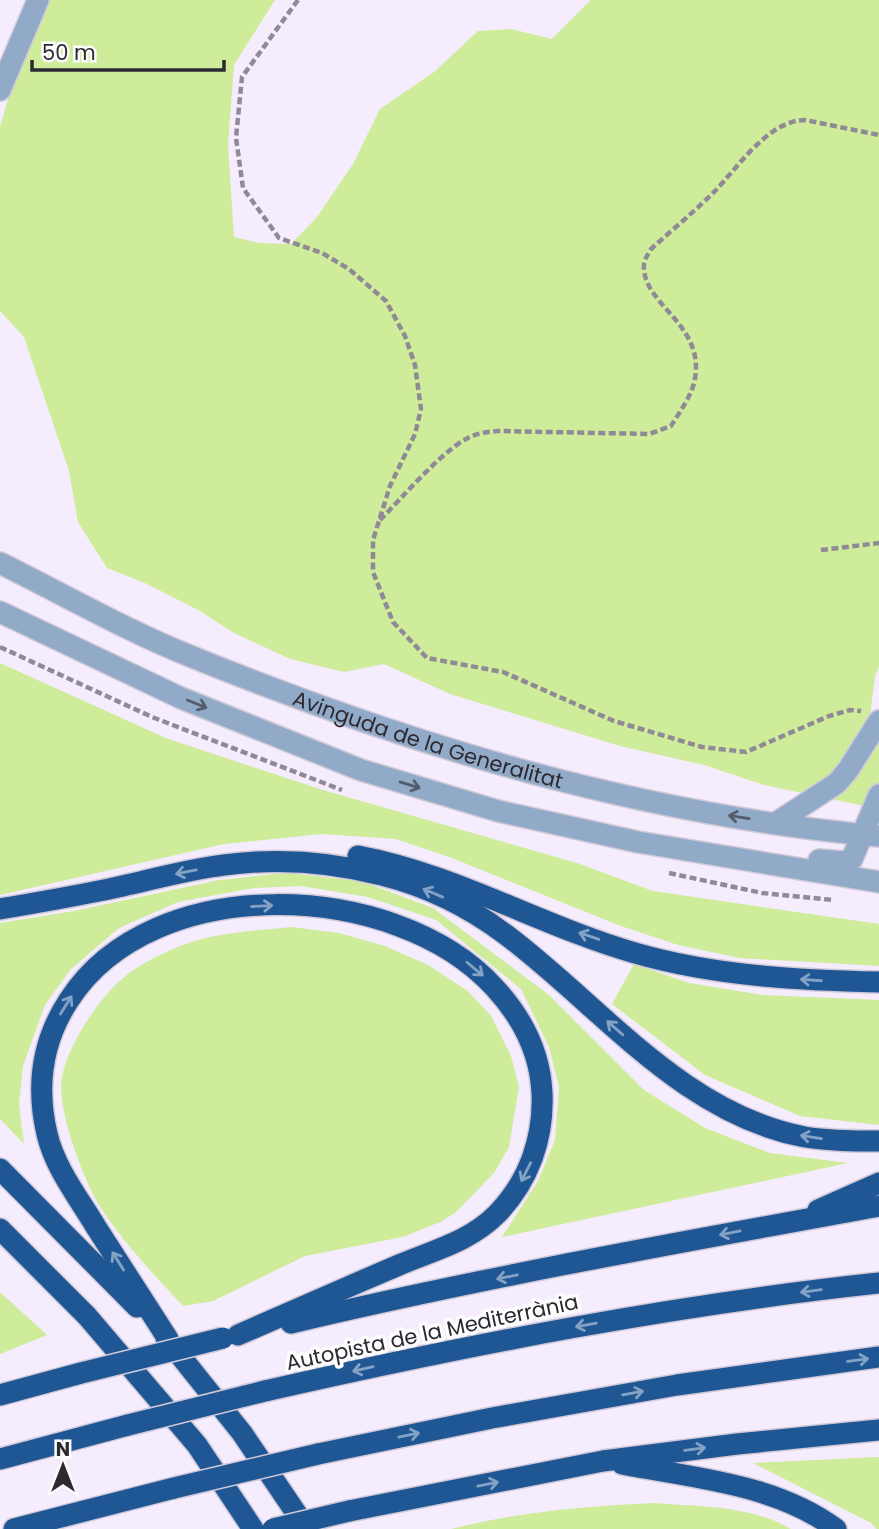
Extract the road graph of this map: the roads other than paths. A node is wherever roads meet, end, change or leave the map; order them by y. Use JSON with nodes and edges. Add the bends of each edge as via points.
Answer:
{"nodes":[{"id":1,"x":38,"y":0,"type":"edge"},
{"id":2,"x":0,"y":90,"type":"edge"},
{"id":3,"x":0,"y":563,"type":"edge"},
{"id":4,"x":0,"y":612,"type":"edge"},
{"id":5,"x":874,"y":717,"type":"edge"},
{"id":6,"x":879,"y":795,"type":"edge"},
{"id":7,"x":776,"y":823,"type":"junction"},
{"id":8,"x":870,"y":835,"type":"edge"},
{"id":9,"x":638,"y":842,"type":"junction"},
{"id":10,"x":225,"y":865,"type":"junction"},
{"id":11,"x":879,"y":882,"type":"edge"},
{"id":12,"x":0,"y":909,"type":"edge"},
{"id":13,"x":879,"y":982,"type":"edge"},
{"id":14,"x":879,"y":1141,"type":"edge"},
{"id":15,"x":0,"y":1169,"type":"edge"},
{"id":16,"x":879,"y":1183,"type":"edge"},
{"id":17,"x":879,"y":1206,"type":"edge"},
{"id":18,"x":797,"y":1220,"type":"junction"},
{"id":19,"x":0,"y":1229,"type":"edge"},
{"id":20,"x":0,"y":1247,"type":"edge"},
{"id":21,"x":879,"y":1283,"type":"edge"},
{"id":22,"x":87,"y":1316,"type":"junction"},
{"id":23,"x":230,"y":1337,"type":"junction"},
{"id":24,"x":168,"y":1339,"type":"junction"},
{"id":25,"x":879,"y":1357,"type":"edge"},
{"id":26,"x":0,"y":1395,"type":"edge"},
{"id":27,"x":879,"y":1430,"type":"edge"},
{"id":28,"x":0,"y":1459,"type":"edge"},
{"id":29,"x":603,"y":1461,"type":"junction"},
{"id":30,"x":15,"y":1529,"type":"edge"},
{"id":31,"x":253,"y":1529,"type":"edge"},
{"id":32,"x":272,"y":1529,"type":"edge"},
{"id":33,"x":307,"y":1529,"type":"edge"},
{"id":34,"x":836,"y":1529,"type":"edge"}],
"edges":[{"from":1,"to":2,"type":"street"},
{"from":7,"to":3,"type":"street","name":"Avinguda de la Generalitat","one_way":true,"via":[[503,767],[428,744],[188,655]]},
{"from":4,"to":9,"type":"street","name":"Avinguda de la Generalitat","one_way":true,"via":[[181,698],[361,770],[498,811]]},
{"from":5,"to":7,"type":"street","via":[[848,771]]},
{"from":6,"to":8,"type":"street"},
{"from":7,"to":8,"type":"street","name":"Avinguda de la Generalitat"},
{"from":8,"to":9,"type":"street","via":[[845,862],[684,839]]},
{"from":9,"to":11,"type":"street","name":"Avinguda de la Generalitat"},
{"from":10,"to":12,"type":"highway","one_way":true},
{"from":13,"to":10,"type":"highway","one_way":true,"via":[[696,968],[623,948],[436,876],[356,855],[292,855]]},
{"from":14,"to":10,"type":"highway","one_way":true,"via":[[803,1136],[764,1125],[697,1092],[506,934],[444,898],[382,875],[342,867],[272,862]]},
{"from":15,"to":24,"type":"highway"},
{"from":16,"to":18,"type":"highway"},
{"from":17,"to":18,"type":"highway"},
{"from":18,"to":23,"type":"highway","one_way":true,"via":[[375,1303]]},
{"from":19,"to":22,"type":"highway"},
{"from":20,"to":22,"type":"highway"},
{"from":21,"to":28,"type":"highway","name":"Autopista de la Mediterrània","one_way":true,"bridge":true,"via":[[691,1307],[534,1334],[265,1391]]},
{"from":22,"to":31,"type":"highway","via":[[197,1445]]},
{"from":24,"to":23,"type":"highway","one_way":true,"via":[[55,1158],[43,1112],[43,1068],[64,1008],[91,972],[127,945],[196,916],[253,906],[314,906],[372,917],[451,950],[489,981],[515,1011],[529,1037],[541,1079],[542,1119],[528,1168],[497,1214],[472,1234]]},
{"from":23,"to":26,"type":"highway","bridge":true},
{"from":24,"to":33,"type":"highway","via":[[242,1433]]},
{"from":30,"to":25,"type":"highway","one_way":true,"bridge":true,"via":[[318,1454],[492,1418],[677,1385]]},
{"from":29,"to":27,"type":"highway","one_way":true},
{"from":32,"to":29,"type":"highway","one_way":true,"bridge":true},
{"from":29,"to":34,"type":"highway","via":[[766,1493],[799,1506]]}]}
